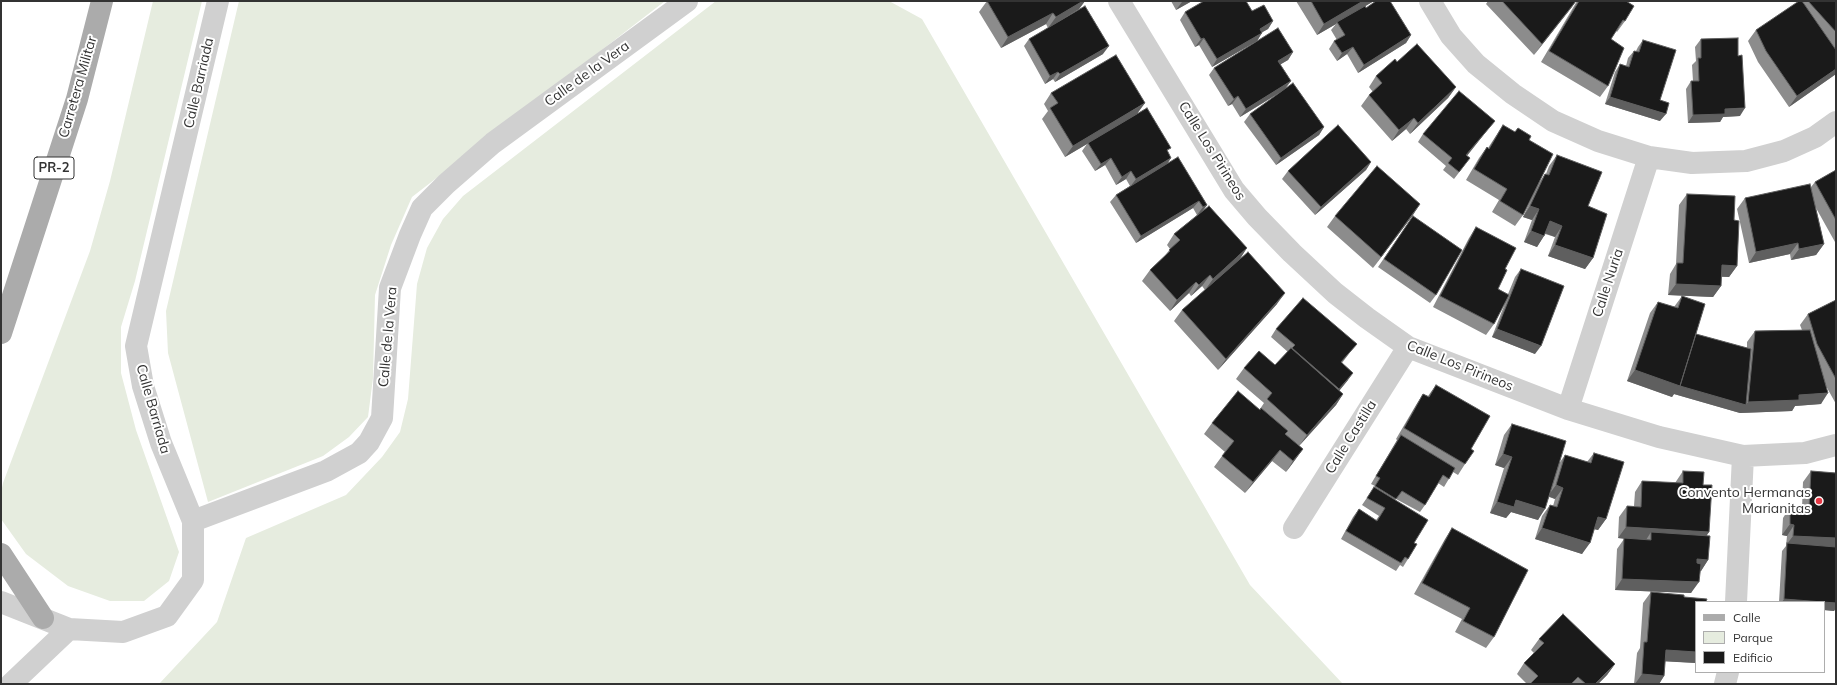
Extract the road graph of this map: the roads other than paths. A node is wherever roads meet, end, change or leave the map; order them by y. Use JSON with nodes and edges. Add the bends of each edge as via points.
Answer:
{"nodes":[{"id":1,"x":102,"y":1,"type":"edge"},
{"id":2,"x":218,"y":1,"type":"edge"},
{"id":3,"x":687,"y":1,"type":"edge"},
{"id":4,"x":1119,"y":1,"type":"edge"},
{"id":5,"x":1430,"y":1,"type":"edge"},
{"id":6,"x":1836,"y":122,"type":"edge"},
{"id":7,"x":1649,"y":157,"type":"junction"},
{"id":8,"x":1,"y":333,"type":"edge"},
{"id":9,"x":1408,"y":347,"type":"junction"},
{"id":10,"x":1568,"y":409,"type":"junction"},
{"id":11,"x":1836,"y":445,"type":"edge"},
{"id":12,"x":1743,"y":456,"type":"junction"},
{"id":13,"x":193,"y":521,"type":"junction"},
{"id":14,"x":1294,"y":528,"type":"dead end"},
{"id":15,"x":1,"y":554,"type":"edge"},
{"id":16,"x":1736,"y":601,"type":"edge"},
{"id":17,"x":1,"y":602,"type":"edge"},
{"id":18,"x":43,"y":618,"type":"junction"},
{"id":19,"x":69,"y":629,"type":"junction"},
{"id":20,"x":1728,"y":673,"type":"edge"},
{"id":21,"x":11,"y":684,"type":"edge"},
{"id":22,"x":1725,"y":684,"type":"edge"}],
"edges":[{"from":1,"to":8,"type":"main road","name":"Carretera Militar","number":"PR-2","via":[[76,99]]},
{"from":2,"to":13,"type":"street","name":"Calle Barriada","via":[[136,346],[143,386],[161,443]]},
{"from":3,"to":13,"type":"street","name":"Calle de la Vera","via":[[493,143],[422,208],[390,288],[382,418],[369,442],[359,453],[326,471]]},
{"from":4,"to":9,"type":"street","name":"Calle Los Pirineos","via":[[1234,190],[1292,253],[1330,288]]},
{"from":5,"to":7,"type":"street","via":[[1451,36],[1476,64],[1513,94],[1553,121],[1598,141]]},
{"from":6,"to":7,"type":"street","via":[[1784,152],[1746,161],[1692,163]]},
{"from":7,"to":10,"type":"street","name":"Calle Nuria"},
{"from":9,"to":10,"type":"street","name":"Calle Los Pirineos"},
{"from":9,"to":14,"type":"street","name":"Calle Castilla"},
{"from":10,"to":12,"type":"street","name":"Calle Los Pirineos","via":[[1659,437]]},
{"from":11,"to":12,"type":"street","name":"Calle Los Pirineos","via":[[1805,453]]},
{"from":12,"to":16,"type":"street"},
{"from":13,"to":19,"type":"street","name":"Calle Barriada","via":[[193,580],[167,616],[123,632]]},
{"from":15,"to":18,"type":"main road"},
{"from":17,"to":18,"type":"street","name":"Calle Barriada"},
{"from":18,"to":19,"type":"street","name":"Calle Barriada"},
{"from":19,"to":21,"type":"street"},
{"from":20,"to":22,"type":"street"}]}
